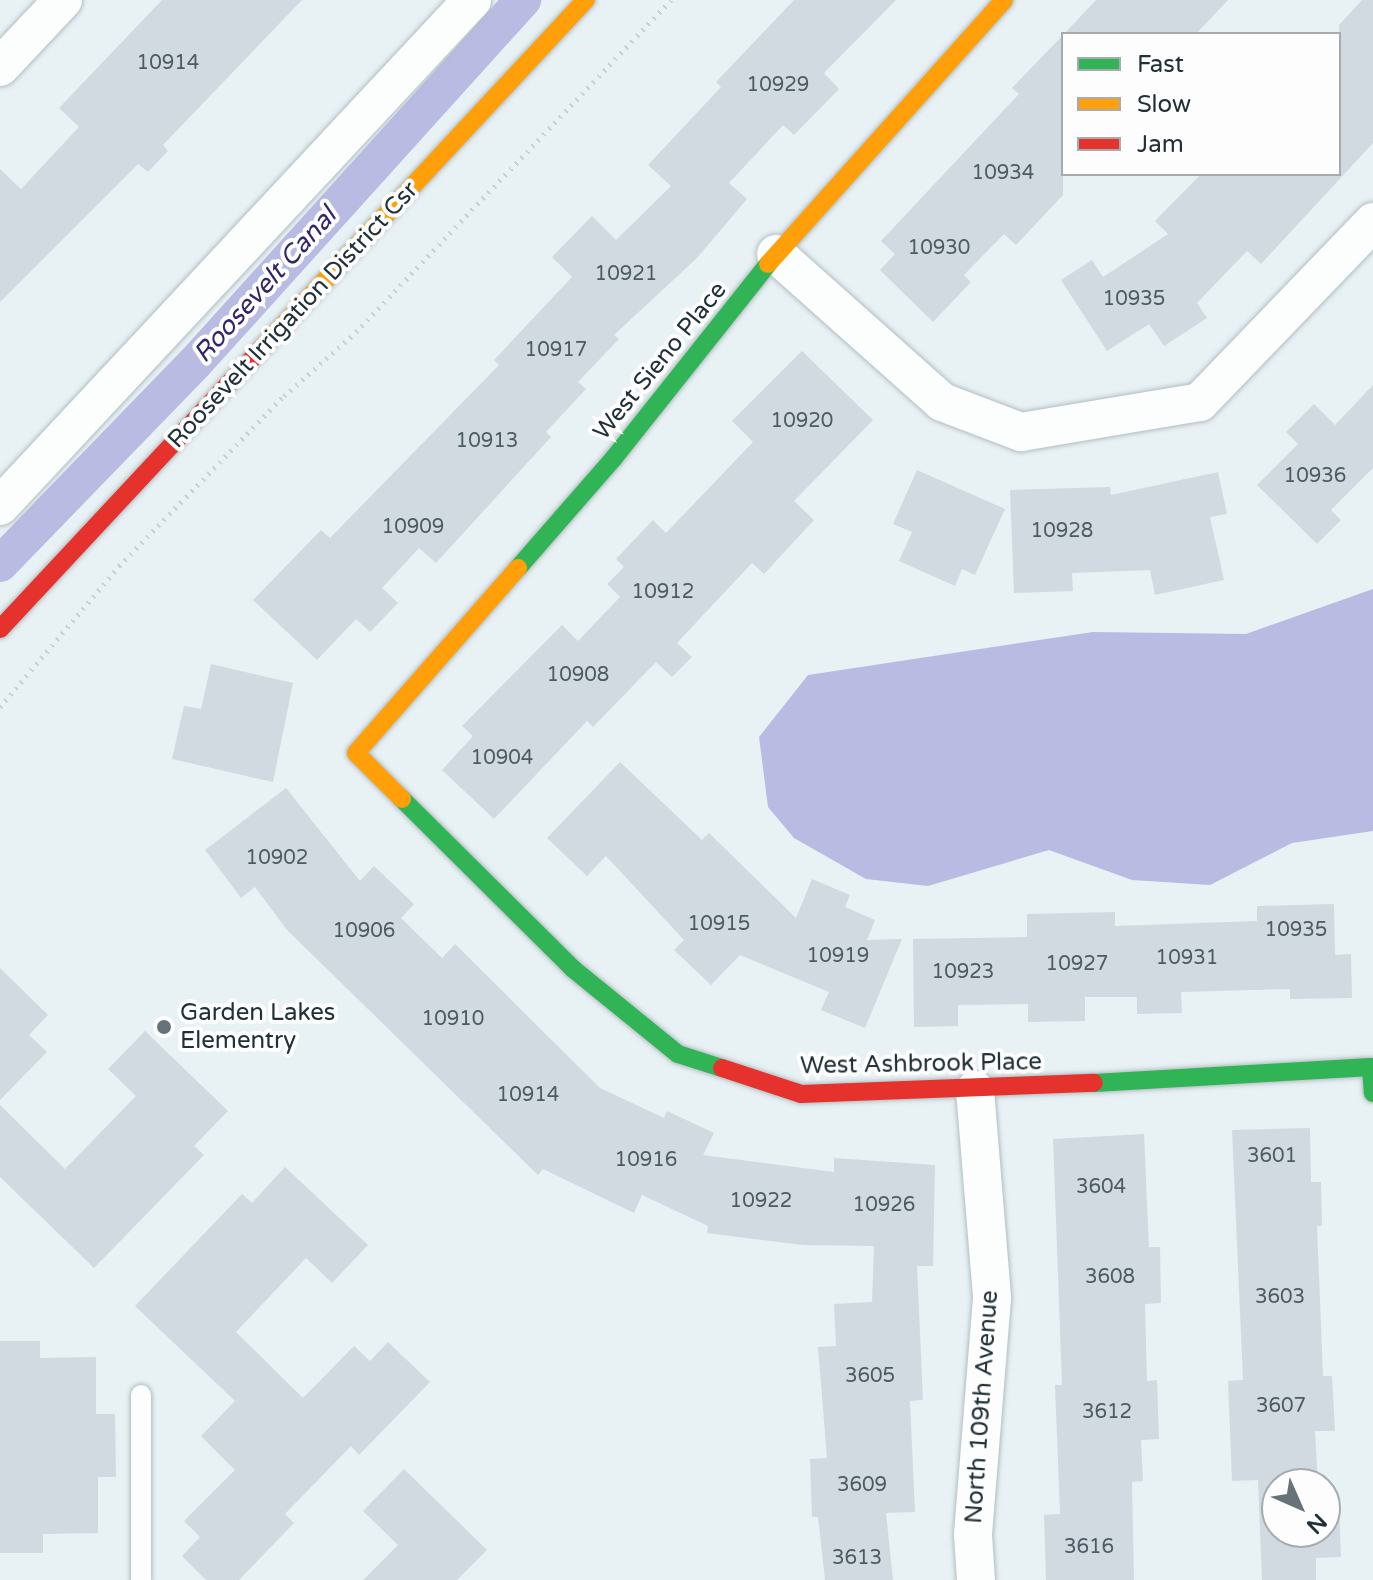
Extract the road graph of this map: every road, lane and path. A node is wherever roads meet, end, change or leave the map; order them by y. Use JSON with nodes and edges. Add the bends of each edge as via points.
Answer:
{"nodes":[{"id":1,"x":63,"y":0,"type":"edge"},
{"id":2,"x":472,"y":0,"type":"edge"},
{"id":3,"x":586,"y":0,"type":"edge"},
{"id":4,"x":671,"y":0,"type":"edge"},
{"id":5,"x":1004,"y":0,"type":"edge"},
{"id":6,"x":0,"y":67,"type":"edge"},
{"id":7,"x":1373,"y":222,"type":"edge"},
{"id":8,"x":776,"y":254,"type":"junction"},
{"id":9,"x":0,"y":506,"type":"edge"},
{"id":10,"x":0,"y":629,"type":"edge"},
{"id":11,"x":0,"y":707,"type":"edge"},
{"id":12,"x":356,"y":753,"type":"joint"},
{"id":13,"x":1371,"y":1067,"type":"edge"},
{"id":14,"x":975,"y":1090,"type":"junction"},
{"id":15,"x":1373,"y":1093,"type":"edge"},
{"id":16,"x":141,"y":1395,"type":"dead end"},
{"id":17,"x":141,"y":1580,"type":"edge"},
{"id":18,"x":976,"y":1580,"type":"edge"}],
"edges":[{"from":1,"to":6,"type":"street"},
{"from":2,"to":9,"type":"street"},
{"from":3,"to":10,"type":"street","name":"Roosevelt Irrigation District Csr"},
{"from":4,"to":11,"type":"path","via":[[356,332],[284,396],[119,566]]},
{"from":5,"to":8,"type":"street","name":"West Sieno Place"},
{"from":7,"to":8,"type":"street","via":[[1200,402],[1021,432],[942,402]]},
{"from":8,"to":12,"type":"street","name":"West Sieno Place","via":[[613,459]]},
{"from":12,"to":14,"type":"street","name":"West Ashbrook Place","via":[[572,968],[678,1054],[801,1094]]},
{"from":13,"to":14,"type":"street","name":"West Ashbrook Place"},
{"from":13,"to":15,"type":"street"},
{"from":14,"to":18,"type":"street","name":"North 109th Avenue","via":[[992,1298],[973,1535]]},
{"from":16,"to":17,"type":"lane"}]}
